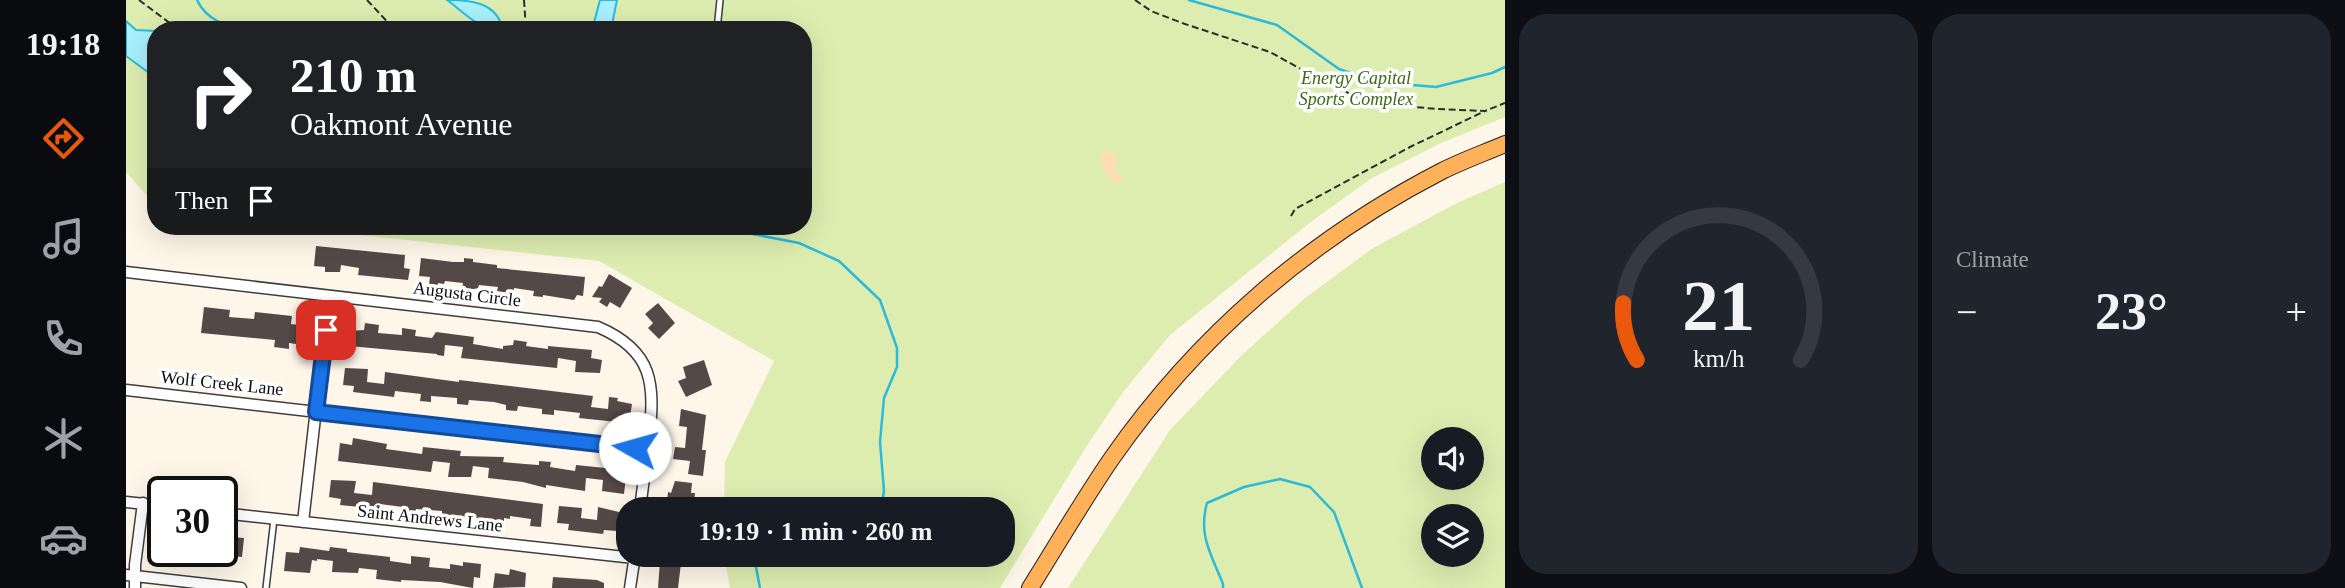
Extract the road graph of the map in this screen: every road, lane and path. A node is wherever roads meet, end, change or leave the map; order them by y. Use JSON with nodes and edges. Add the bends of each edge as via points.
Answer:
{"nodes":[{"id":1,"x":139,"y":0,"type":"edge"},
{"id":2,"x":367,"y":0,"type":"edge"},
{"id":3,"x":524,"y":0,"type":"edge"},
{"id":4,"x":720,"y":0,"type":"edge"},
{"id":5,"x":1135,"y":0,"type":"edge"},
{"id":6,"x":167,"y":21,"type":"edge"},
{"id":7,"x":387,"y":21,"type":"edge"},
{"id":8,"x":525,"y":21,"type":"edge"},
{"id":9,"x":718,"y":21,"type":"edge"},
{"id":10,"x":1505,"y":103,"type":"edge"},
{"id":11,"x":1486,"y":111,"type":"junction"},
{"id":12,"x":1505,"y":144,"type":"edge"},
{"id":13,"x":1291,"y":216,"type":"dead end"},
{"id":14,"x":126,"y":272,"type":"edge"},
{"id":15,"x":329,"y":296,"type":"junction"},
{"id":16,"x":126,"y":390,"type":"edge"},
{"id":17,"x":316,"y":412,"type":"junction"},
{"id":18,"x":648,"y":450,"type":"junction"},
{"id":19,"x":642,"y":497,"type":"edge"},
{"id":20,"x":126,"y":502,"type":"edge"},
{"id":21,"x":143,"y":503,"type":"junction"},
{"id":22,"x":147,"y":504,"type":"edge"},
{"id":23,"x":238,"y":515,"type":"edge"},
{"id":24,"x":274,"y":519,"type":"junction"},
{"id":25,"x":303,"y":522,"type":"junction"},
{"id":26,"x":616,"y":554,"type":"edge"},
{"id":27,"x":633,"y":567,"type":"edge"},
{"id":28,"x":131,"y":575,"type":"edge"},
{"id":29,"x":135,"y":588,"type":"edge"},
{"id":30,"x":241,"y":588,"type":"edge"},
{"id":31,"x":266,"y":588,"type":"edge"},
{"id":32,"x":631,"y":588,"type":"edge"},
{"id":33,"x":1030,"y":588,"type":"edge"}],
"edges":[{"from":1,"to":6,"type":"path"},
{"from":2,"to":7,"type":"path"},
{"from":3,"to":8,"type":"path"},
{"from":4,"to":9,"type":"lane"},
{"from":5,"to":11,"type":"path","via":[[1151,11],[1270,52],[1355,96],[1392,105]]},
{"from":10,"to":11,"type":"path"},
{"from":11,"to":13,"type":"path","via":[[1410,147],[1295,209]]},
{"from":12,"to":33,"type":"main road","via":[[1444,170],[1366,215],[1282,273],[1235,314],[1171,383],[1113,457]]},
{"from":14,"to":15,"type":"street","name":"Augusta Circle"},
{"from":15,"to":17,"type":"street"},
{"from":15,"to":18,"type":"street","name":"Augusta Circle","via":[[598,327],[619,336],[638,354],[648,374],[653,398]]},
{"from":16,"to":17,"type":"street","name":"Wolf Creek Lane"},
{"from":17,"to":18,"type":"street","name":"Wolf Creek Lane"},
{"from":17,"to":25,"type":"street"},
{"from":18,"to":19,"type":"street","name":"Augusta Circle"},
{"from":20,"to":21,"type":"street"},
{"from":21,"to":22,"type":"street"},
{"from":21,"to":28,"type":"street"},
{"from":23,"to":24,"type":"street","name":"Saint Andrews Lane"},
{"from":24,"to":25,"type":"street","name":"Saint Andrews Lane"},
{"from":24,"to":31,"type":"lane"},
{"from":25,"to":26,"type":"street","name":"Saint Andrews Lane"},
{"from":27,"to":32,"type":"street"},
{"from":28,"to":29,"type":"street"},
{"from":28,"to":30,"type":"street"}]}
